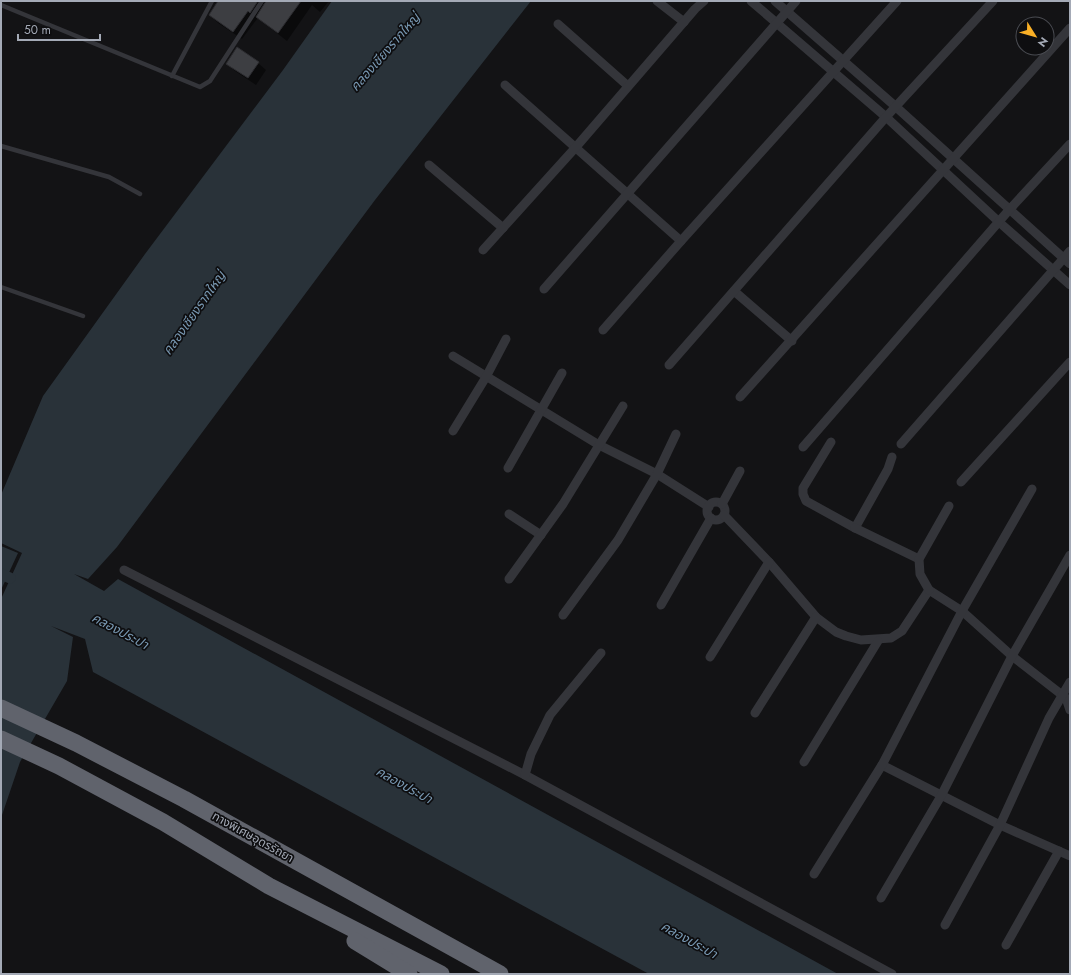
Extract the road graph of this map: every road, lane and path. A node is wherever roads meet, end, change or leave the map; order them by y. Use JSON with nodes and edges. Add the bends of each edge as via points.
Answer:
{"nodes":[{"id":1,"x":212,"y":1,"type":"edge"},
{"id":2,"x":262,"y":1,"type":"edge"},
{"id":3,"x":657,"y":1,"type":"edge"},
{"id":4,"x":704,"y":1,"type":"edge"},
{"id":5,"x":751,"y":1,"type":"edge"},
{"id":6,"x":775,"y":1,"type":"edge"},
{"id":7,"x":796,"y":1,"type":"edge"},
{"id":8,"x":897,"y":1,"type":"edge"},
{"id":9,"x":993,"y":1,"type":"edge"},
{"id":10,"x":1,"y":5,"type":"edge"},
{"id":11,"x":787,"y":12,"type":"junction"},
{"id":12,"x":684,"y":22,"type":"junction"},
{"id":13,"x":558,"y":24,"type":"dead end"},
{"id":14,"x":778,"y":24,"type":"junction"},
{"id":15,"x":1070,"y":28,"type":"edge"},
{"id":16,"x":843,"y":60,"type":"junction"},
{"id":17,"x":833,"y":71,"type":"junction"},
{"id":18,"x":172,"y":76,"type":"junction"},
{"id":19,"x":505,"y":85,"type":"dead end"},
{"id":20,"x":628,"y":86,"type":"junction"},
{"id":21,"x":896,"y":106,"type":"junction"},
{"id":22,"x":886,"y":116,"type":"junction"},
{"id":23,"x":1070,"y":144,"type":"edge"},
{"id":24,"x":1,"y":146,"type":"edge"},
{"id":25,"x":576,"y":147,"type":"junction"},
{"id":26,"x":953,"y":158,"type":"junction"},
{"id":27,"x":430,"y":165,"type":"dead end"},
{"id":28,"x":943,"y":170,"type":"junction"},
{"id":29,"x":628,"y":193,"type":"junction"},
{"id":30,"x":140,"y":194,"type":"dead end"},
{"id":31,"x":1009,"y":210,"type":"junction"},
{"id":32,"x":999,"y":222,"type":"junction"},
{"id":33,"x":503,"y":228,"type":"junction"},
{"id":34,"x":681,"y":241,"type":"junction"},
{"id":35,"x":483,"y":250,"type":"dead end"},
{"id":36,"x":1070,"y":251,"type":"edge"},
{"id":37,"x":1067,"y":262,"type":"edge"},
{"id":38,"x":1053,"y":270,"type":"junction"},
{"id":39,"x":1070,"y":285,"type":"edge"},
{"id":40,"x":1,"y":287,"type":"edge"},
{"id":41,"x":544,"y":289,"type":"dead end"},
{"id":42,"x":734,"y":291,"type":"junction"},
{"id":43,"x":83,"y":316,"type":"dead end"},
{"id":44,"x":603,"y":330,"type":"dead end"},
{"id":45,"x":506,"y":338,"type":"dead end"},
{"id":46,"x":792,"y":341,"type":"junction"},
{"id":47,"x":453,"y":356,"type":"dead end"},
{"id":48,"x":1070,"y":362,"type":"edge"},
{"id":49,"x":669,"y":365,"type":"dead end"},
{"id":50,"x":562,"y":373,"type":"dead end"},
{"id":51,"x":486,"y":377,"type":"junction"},
{"id":52,"x":740,"y":397,"type":"dead end"},
{"id":53,"x":623,"y":406,"type":"dead end"},
{"id":54,"x":541,"y":410,"type":"junction"},
{"id":55,"x":453,"y":431,"type":"dead end"},
{"id":56,"x":676,"y":434,"type":"dead end"},
{"id":57,"x":831,"y":442,"type":"dead end"},
{"id":58,"x":901,"y":444,"type":"dead end"},
{"id":59,"x":599,"y":445,"type":"junction"},
{"id":60,"x":803,"y":447,"type":"dead end"},
{"id":61,"x":892,"y":457,"type":"dead end"},
{"id":62,"x":508,"y":468,"type":"dead end"},
{"id":63,"x":740,"y":471,"type":"dead end"},
{"id":64,"x":657,"y":474,"type":"junction"},
{"id":65,"x":961,"y":482,"type":"dead end"},
{"id":66,"x":1032,"y":489,"type":"dead end"},
{"id":67,"x":722,"y":504,"type":"junction"},
{"id":68,"x":949,"y":506,"type":"dead end"},
{"id":69,"x":709,"y":507,"type":"junction"},
{"id":70,"x":509,"y":514,"type":"dead end"},
{"id":71,"x":724,"y":515,"type":"junction"},
{"id":72,"x":711,"y":518,"type":"junction"},
{"id":73,"x":855,"y":528,"type":"junction"},
{"id":74,"x":541,"y":535,"type":"junction"},
{"id":75,"x":1070,"y":555,"type":"edge"},
{"id":76,"x":919,"y":558,"type":"junction"},
{"id":77,"x":768,"y":562,"type":"junction"},
{"id":78,"x":124,"y":570,"type":"dead end"},
{"id":79,"x":509,"y":580,"type":"dead end"},
{"id":80,"x":929,"y":590,"type":"junction"},
{"id":81,"x":661,"y":605,"type":"dead end"},
{"id":82,"x":962,"y":611,"type":"junction"},
{"id":83,"x":562,"y":614,"type":"dead end"},
{"id":84,"x":816,"y":617,"type":"junction"},
{"id":85,"x":878,"y":640,"type":"junction"},
{"id":86,"x":601,"y":653,"type":"dead end"},
{"id":87,"x":1012,"y":656,"type":"junction"},
{"id":88,"x":710,"y":657,"type":"dead end"},
{"id":89,"x":1070,"y":682,"type":"edge"},
{"id":90,"x":1066,"y":697,"type":"edge"},
{"id":91,"x":1,"y":708,"type":"edge"},
{"id":92,"x":1070,"y":710,"type":"edge"},
{"id":93,"x":755,"y":713,"type":"dead end"},
{"id":94,"x":1,"y":739,"type":"edge"},
{"id":95,"x":804,"y":762,"type":"dead end"},
{"id":96,"x":882,"y":765,"type":"junction"},
{"id":97,"x":525,"y":775,"type":"junction"},
{"id":98,"x":941,"y":796,"type":"junction"},
{"id":99,"x":1000,"y":825,"type":"junction"},
{"id":100,"x":1059,"y":851,"type":"junction"},
{"id":101,"x":1070,"y":856,"type":"edge"},
{"id":102,"x":814,"y":874,"type":"dead end"},
{"id":103,"x":269,"y":886,"type":"junction"},
{"id":104,"x":881,"y":898,"type":"dead end"},
{"id":105,"x":944,"y":925,"type":"dead end"},
{"id":106,"x":1006,"y":945,"type":"dead end"},
{"id":107,"x":409,"y":974,"type":"edge"},
{"id":108,"x":441,"y":974,"type":"edge"},
{"id":109,"x":500,"y":974,"type":"edge"},
{"id":110,"x":892,"y":974,"type":"edge"}],
"edges":[{"from":1,"to":18,"type":"lane"},
{"from":2,"to":18,"type":"lane","via":[[206,84],[200,87]]},
{"from":3,"to":12,"type":"street"},
{"from":4,"to":12,"type":"street"},
{"from":5,"to":14,"type":"street"},
{"from":6,"to":11,"type":"street"},
{"from":7,"to":11,"type":"street"},
{"from":8,"to":16,"type":"street"},
{"from":9,"to":21,"type":"street"},
{"from":10,"to":18,"type":"lane"},
{"from":11,"to":14,"type":"street"},
{"from":11,"to":16,"type":"street"},
{"from":12,"to":20,"type":"street"},
{"from":13,"to":20,"type":"street"},
{"from":14,"to":17,"type":"street"},
{"from":14,"to":29,"type":"street"},
{"from":15,"to":26,"type":"street"},
{"from":16,"to":17,"type":"street"},
{"from":16,"to":21,"type":"street"},
{"from":17,"to":22,"type":"street"},
{"from":17,"to":34,"type":"street"},
{"from":19,"to":25,"type":"street"},
{"from":20,"to":25,"type":"street"},
{"from":21,"to":22,"type":"street"},
{"from":21,"to":26,"type":"street"},
{"from":22,"to":28,"type":"street"},
{"from":22,"to":42,"type":"street"},
{"from":23,"to":31,"type":"street"},
{"from":24,"to":30,"type":"lane","via":[[109,177]]},
{"from":25,"to":29,"type":"street"},
{"from":25,"to":33,"type":"street"},
{"from":26,"to":28,"type":"street"},
{"from":26,"to":31,"type":"street"},
{"from":27,"to":33,"type":"street"},
{"from":28,"to":32,"type":"street"},
{"from":28,"to":46,"type":"street"},
{"from":29,"to":34,"type":"street"},
{"from":29,"to":41,"type":"street"},
{"from":31,"to":32,"type":"street"},
{"from":31,"to":37,"type":"street"},
{"from":32,"to":38,"type":"street"},
{"from":32,"to":60,"type":"street"},
{"from":33,"to":35,"type":"street"},
{"from":34,"to":44,"type":"street"},
{"from":36,"to":37,"type":"street"},
{"from":37,"to":38,"type":"street"},
{"from":38,"to":39,"type":"street"},
{"from":38,"to":58,"type":"street"},
{"from":40,"to":43,"type":"lane"},
{"from":42,"to":46,"type":"street"},
{"from":42,"to":49,"type":"street"},
{"from":45,"to":51,"type":"street"},
{"from":46,"to":52,"type":"street"},
{"from":47,"to":51,"type":"street"},
{"from":48,"to":65,"type":"street"},
{"from":50,"to":54,"type":"street"},
{"from":51,"to":54,"type":"street"},
{"from":51,"to":55,"type":"street"},
{"from":53,"to":59,"type":"street"},
{"from":54,"to":59,"type":"street"},
{"from":54,"to":62,"type":"street"},
{"from":56,"to":64,"type":"street"},
{"from":57,"to":73,"type":"street","via":[[803,488],[803,494],[806,501]]},
{"from":59,"to":64,"type":"street"},
{"from":59,"to":74,"type":"street"},
{"from":61,"to":73,"type":"street","via":[[888,470]]},
{"from":63,"to":67,"type":"street"},
{"from":64,"to":69,"type":"street"},
{"from":64,"to":83,"type":"street","via":[[618,540]]},
{"from":66,"to":82,"type":"street"},
{"from":67,"to":69,"type":"street","via":[[716,502]]},
{"from":67,"to":71,"type":"street","via":[[725,509]]},
{"from":68,"to":76,"type":"street"},
{"from":69,"to":72,"type":"street","via":[[708,513]]},
{"from":70,"to":74,"type":"street"},
{"from":71,"to":72,"type":"street","via":[[717,520]]},
{"from":71,"to":77,"type":"street"},
{"from":72,"to":81,"type":"street"},
{"from":73,"to":76,"type":"street"},
{"from":74,"to":79,"type":"street"},
{"from":75,"to":87,"type":"street"},
{"from":76,"to":80,"type":"street","via":[[920,574]]},
{"from":77,"to":84,"type":"street"},
{"from":77,"to":88,"type":"street"},
{"from":78,"to":97,"type":"street"},
{"from":80,"to":82,"type":"street"},
{"from":80,"to":85,"type":"street","via":[[902,631],[891,638]]},
{"from":82,"to":87,"type":"street"},
{"from":82,"to":96,"type":"street"},
{"from":84,"to":85,"type":"street","via":[[846,636],[861,640]]},
{"from":84,"to":93,"type":"street"},
{"from":85,"to":95,"type":"street"},
{"from":86,"to":97,"type":"street","via":[[550,715],[531,754]]},
{"from":87,"to":90,"type":"street"},
{"from":87,"to":98,"type":"street"},
{"from":89,"to":90,"type":"street"},
{"from":90,"to":92,"type":"street"},
{"from":90,"to":99,"type":"street"},
{"from":91,"to":109,"type":"highway","name":"ทางพิเศษอุดรรัถยา","via":[[76,743],[184,799]]},
{"from":94,"to":103,"type":"highway","via":[[59,766],[163,822]]},
{"from":96,"to":98,"type":"street"},
{"from":96,"to":102,"type":"street"},
{"from":97,"to":110,"type":"street"},
{"from":98,"to":99,"type":"street"},
{"from":98,"to":104,"type":"street"},
{"from":99,"to":100,"type":"street"},
{"from":99,"to":105,"type":"street"},
{"from":100,"to":101,"type":"street"},
{"from":100,"to":106,"type":"street"},
{"from":103,"to":107,"type":"highway"},
{"from":103,"to":108,"type":"highway"}]}
